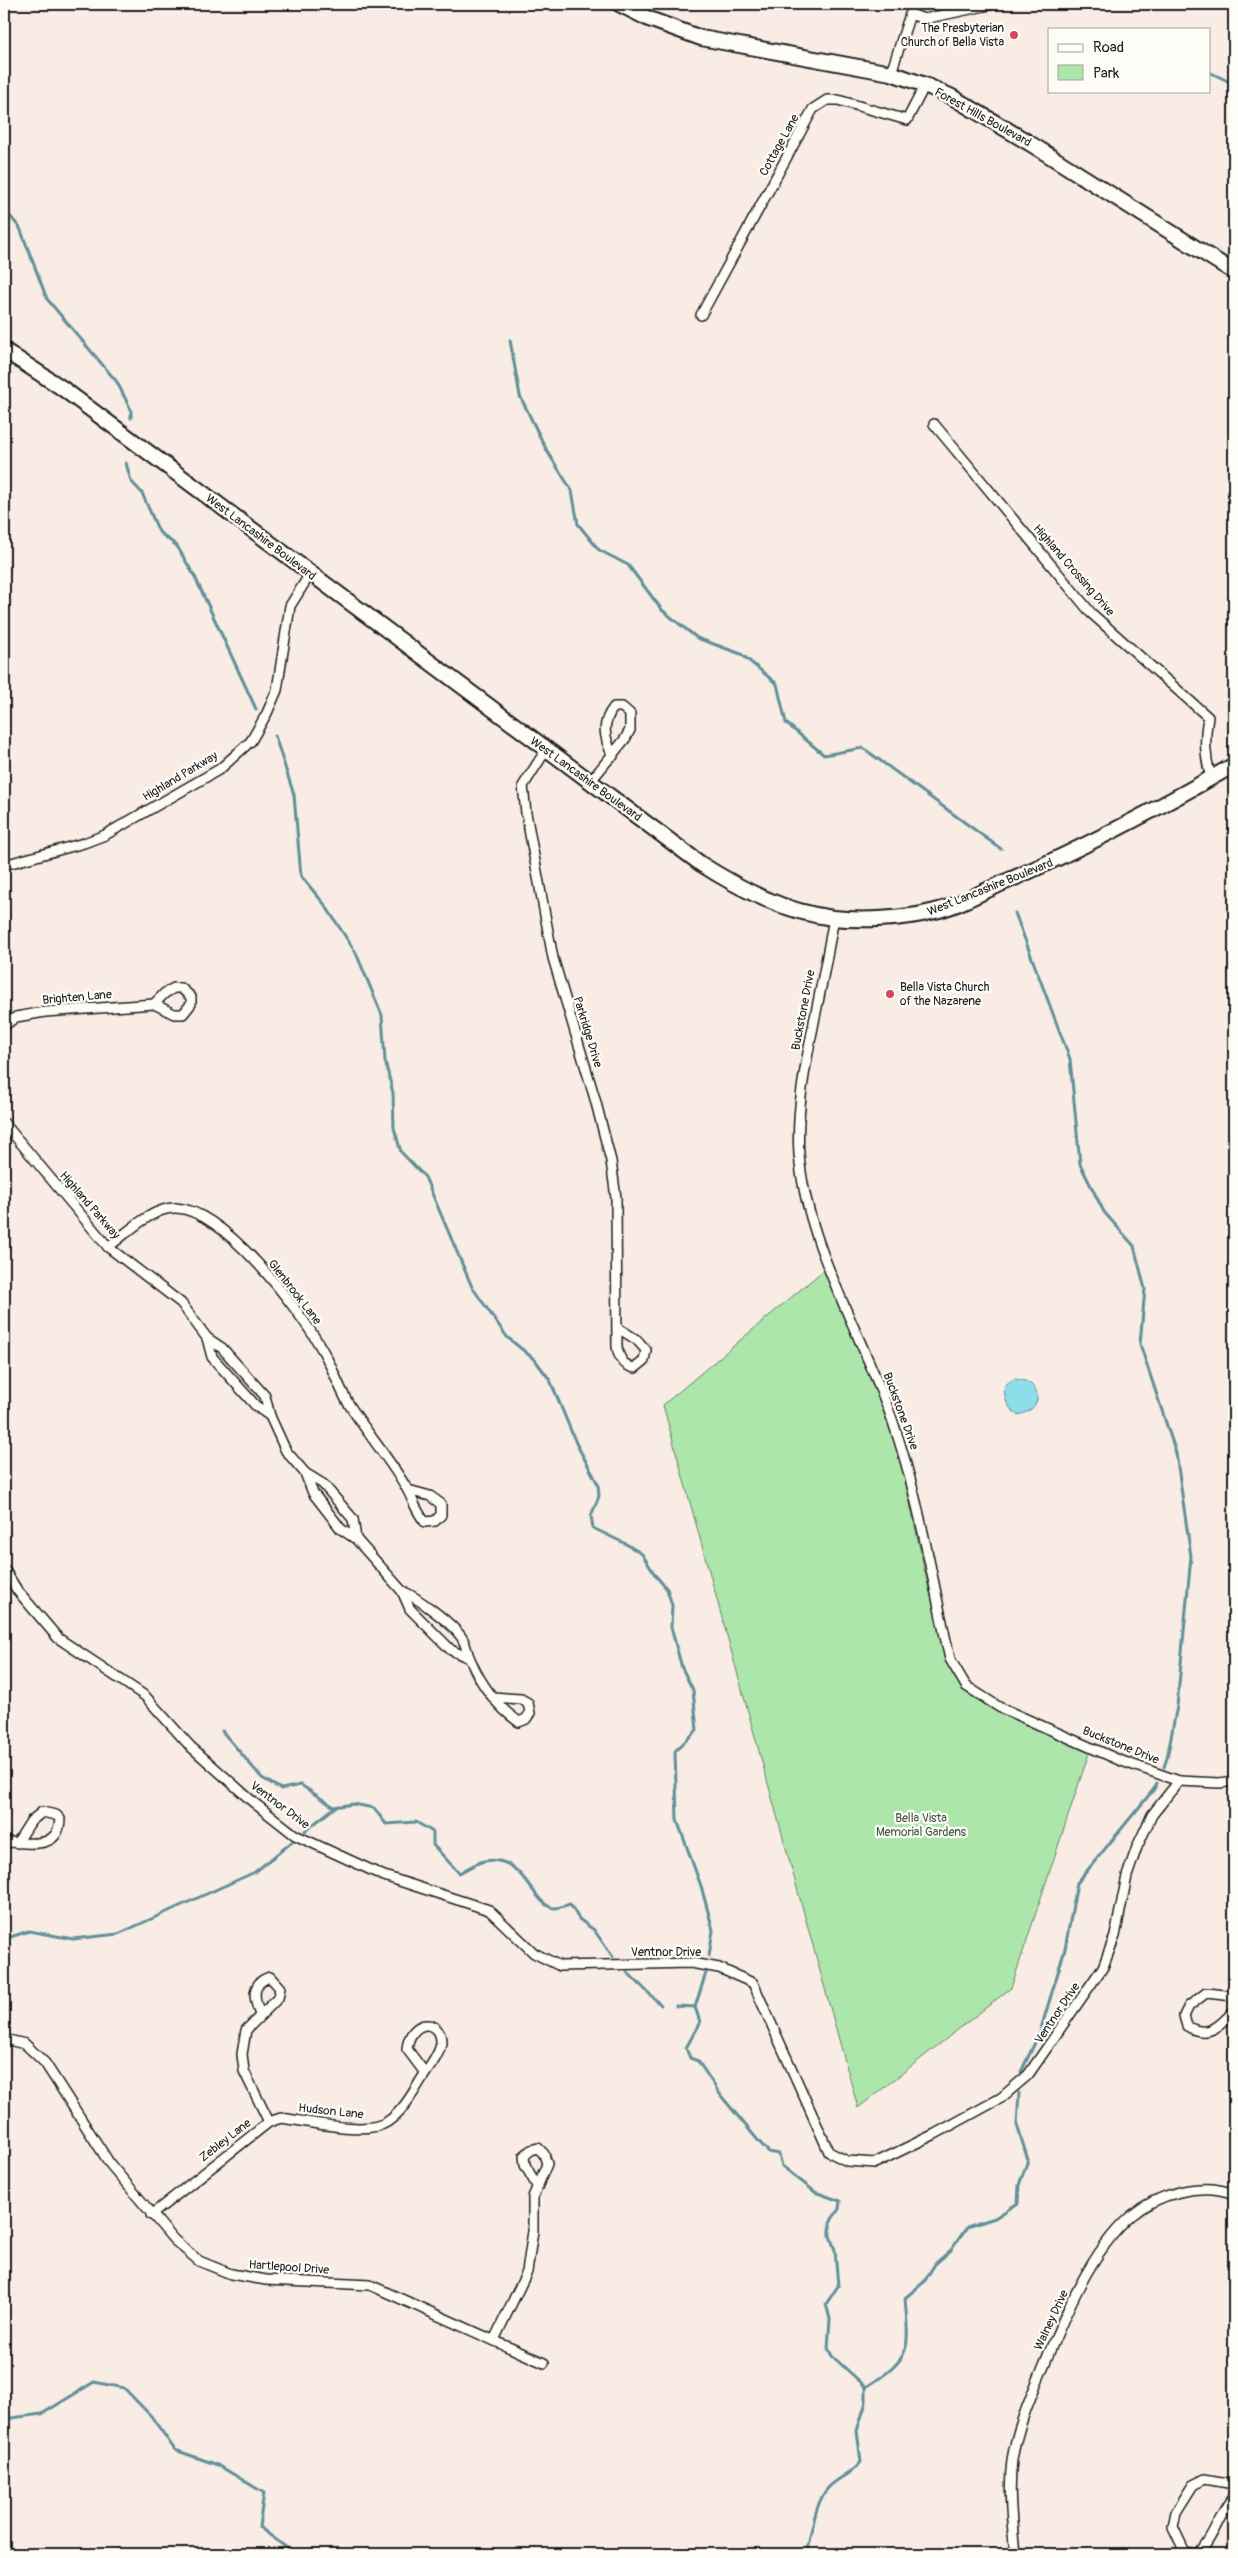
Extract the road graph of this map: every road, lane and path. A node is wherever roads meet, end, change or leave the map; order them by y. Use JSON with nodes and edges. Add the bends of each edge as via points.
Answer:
{"nodes":[{"id":1,"x":619,"y":4,"type":"edge"},
{"id":2,"x":994,"y":4,"type":"edge"},
{"id":3,"x":890,"y":73,"type":"junction"},
{"id":4,"x":925,"y":85,"type":"junction"},
{"id":5,"x":1234,"y":272,"type":"edge"},
{"id":6,"x":701,"y":315,"type":"dead end"},
{"id":7,"x":4,"y":350,"type":"edge"},
{"id":8,"x":934,"y":424,"type":"dead end"},
{"id":9,"x":310,"y":574,"type":"junction"},
{"id":10,"x":546,"y":750,"type":"junction"},
{"id":11,"x":613,"y":756,"type":"junction"},
{"id":12,"x":1234,"y":765,"type":"edge"},
{"id":13,"x":1211,"y":778,"type":"junction"},
{"id":14,"x":590,"y":782,"type":"junction"},
{"id":15,"x":4,"y":865,"type":"edge"},
{"id":16,"x":834,"y":918,"type":"junction"},
{"id":17,"x":154,"y":1004,"type":"dead end"},
{"id":18,"x":4,"y":1026,"type":"edge"},
{"id":19,"x":4,"y":1122,"type":"edge"},
{"id":20,"x":108,"y":1247,"type":"junction"},
{"id":21,"x":618,"y":1328,"type":"dead end"},
{"id":22,"x":207,"y":1338,"type":"junction"},
{"id":23,"x":270,"y":1416,"type":"junction"},
{"id":24,"x":305,"y":1473,"type":"junction"},
{"id":25,"x":408,"y":1490,"type":"dead end"},
{"id":26,"x":356,"y":1539,"type":"junction"},
{"id":27,"x":4,"y":1569,"type":"edge"},
{"id":28,"x":402,"y":1591,"type":"junction"},
{"id":29,"x":469,"y":1658,"type":"junction"},
{"id":30,"x":493,"y":1697,"type":"dead end"},
{"id":31,"x":1178,"y":1781,"type":"junction"},
{"id":32,"x":1234,"y":1781,"type":"edge"},
{"id":33,"x":4,"y":1842,"type":"edge"},
{"id":34,"x":17,"y":1843,"type":"junction"},
{"id":35,"x":1234,"y":1996,"type":"edge"},
{"id":36,"x":1234,"y":2011,"type":"edge"},
{"id":37,"x":260,"y":2015,"type":"dead end"},
{"id":38,"x":4,"y":2039,"type":"edge"},
{"id":39,"x":425,"y":2073,"type":"junction"},
{"id":40,"x":269,"y":2122,"type":"junction"},
{"id":41,"x":537,"y":2186,"type":"dead end"},
{"id":42,"x":1234,"y":2194,"type":"edge"},
{"id":43,"x":152,"y":2215,"type":"junction"},
{"id":44,"x":494,"y":2340,"type":"junction"},
{"id":45,"x":544,"y":2363,"type":"dead end"},
{"id":46,"x":1234,"y":2484,"type":"edge"},
{"id":47,"x":1234,"y":2496,"type":"edge"},
{"id":48,"x":1015,"y":2554,"type":"edge"}],
"edges":[{"from":1,"to":3,"type":"main road","name":"Forest Hills Boulevard","via":[[701,38]]},
{"from":2,"to":3,"type":"street","via":[[924,19],[910,14]]},
{"from":3,"to":4,"type":"main road","name":"Forest Hills Boulevard"},
{"from":4,"to":5,"type":"main road","name":"Forest Hills Boulevard","via":[[952,97],[1032,144]]},
{"from":4,"to":6,"type":"street","name":"Cottage Lane","via":[[907,120],[838,100],[827,100],[813,109]]},
{"from":7,"to":9,"type":"main road","name":"West Lancashire Boulevard","via":[[62,388]]},
{"from":8,"to":13,"type":"street","name":"Highland Crossing Drive","via":[[1091,613],[1208,717],[1204,736],[1205,757]]},
{"from":9,"to":10,"type":"main road","name":"West Lancashire Boulevard"},
{"from":9,"to":15,"type":"street","name":"Highland Parkway","via":[[290,606],[277,690],[251,741],[220,768],[105,834]]},
{"from":10,"to":14,"type":"main road","name":"West Lancashire Boulevard"},
{"from":10,"to":21,"type":"street","name":"Parkridge Drive","via":[[523,786],[526,813],[553,958],[610,1161],[616,1198]]},
{"from":11,"to":11,"type":"street","via":[[630,730],[630,714],[622,707],[614,706],[605,718],[607,744]]},
{"from":11,"to":14,"type":"street"},
{"from":12,"to":13,"type":"main road","name":"West Lancashire Boulevard"},
{"from":13,"to":16,"type":"main road","name":"West Lancashire Boulevard","via":[[1058,859],[933,912],[898,918]]},
{"from":14,"to":16,"type":"main road","name":"West Lancashire Boulevard","via":[[733,884],[774,903]]},
{"from":16,"to":31,"type":"street","name":"Buckstone Drive","via":[[807,1054],[800,1108],[799,1153],[803,1185],[820,1244],[874,1372],[906,1461],[950,1659],[966,1686],[999,1707],[1119,1760]]},
{"from":17,"to":18,"type":"street","name":"Brighten Lane","via":[[45,1012],[16,1017]]},
{"from":19,"to":20,"type":"street","name":"Highland Parkway"},
{"from":20,"to":22,"type":"street","name":"Highland Parkway","via":[[180,1303]]},
{"from":20,"to":25,"type":"street","name":"Glenbrook Lane","via":[[154,1214],[174,1208],[192,1210],[239,1243],[279,1289],[321,1346],[348,1401]]},
{"from":22,"to":23,"type":"street","name":"Highland Parkway","via":[[212,1357],[256,1406]]},
{"from":22,"to":23,"type":"street","name":"Highland Parkway","via":[[222,1348],[265,1396]]},
{"from":23,"to":24,"type":"street","name":"Highland Parkway","via":[[286,1451]]},
{"from":24,"to":26,"type":"street","name":"Highland Parkway","via":[[313,1493],[342,1529]]},
{"from":24,"to":26,"type":"street","name":"Highland Parkway","via":[[323,1484],[353,1519]]},
{"from":26,"to":28,"type":"street","name":"Highland Parkway"},
{"from":27,"to":31,"type":"street","name":"Ventnor Drive","via":[[17,1590],[58,1638],[145,1696],[190,1746],[295,1835],[384,1876],[489,1910],[534,1953],[560,1966],[691,1962],[719,1968],[752,1983],[829,2152],[847,2161],[875,2163],[903,2151],[1001,2098],[1028,2075],[1103,1967],[1115,1936],[1127,1876],[1137,1847],[1152,1815]]},
{"from":28,"to":29,"type":"street","name":"Highland Parkway","via":[[410,1609],[452,1650]]},
{"from":28,"to":29,"type":"street","name":"Highland Parkway","via":[[418,1598],[462,1638]]},
{"from":29,"to":30,"type":"street","name":"Highland Parkway"},
{"from":31,"to":32,"type":"street"},
{"from":33,"to":34,"type":"street"},
{"from":34,"to":34,"type":"street","via":[[36,1844],[51,1840],[58,1834],[60,1819],[56,1814],[42,1812],[30,1821]]},
{"from":35,"to":36,"type":"street","via":[[1206,1993],[1189,2006],[1184,2016],[1188,2026],[1203,2033],[1212,2031]]},
{"from":37,"to":40,"type":"street","name":"Zebley Lane","via":[[246,2030],[242,2054],[244,2071]]},
{"from":38,"to":43,"type":"street","name":"Hartlepool Drive","via":[[25,2044],[45,2063],[110,2164]]},
{"from":39,"to":39,"type":"street","name":"Hudson Lane","via":[[441,2046],[440,2034],[434,2027],[425,2025],[414,2029],[408,2038],[407,2049]]},
{"from":39,"to":40,"type":"street","name":"Hudson Lane","via":[[402,2108],[386,2123],[364,2129],[281,2118]]},
{"from":40,"to":43,"type":"street","name":"Zebley Lane"},
{"from":41,"to":44,"type":"street","via":[[533,2197],[527,2272]]},
{"from":42,"to":48,"type":"street","name":"Walney Drive","via":[[1189,2191],[1151,2202],[1130,2217],[1108,2242],[1083,2281],[1060,2325],[1022,2419],[1012,2460],[1010,2498]]},
{"from":43,"to":44,"type":"street","name":"Hartlepool Drive","via":[[198,2261],[231,2274],[266,2280],[370,2285]]},
{"from":44,"to":45,"type":"street","name":"Hartlepool Drive"},
{"from":46,"to":47,"type":"street","via":[[1206,2478],[1192,2485],[1176,2512],[1173,2527],[1184,2552],[1198,2554],[1205,2547]]}]}
